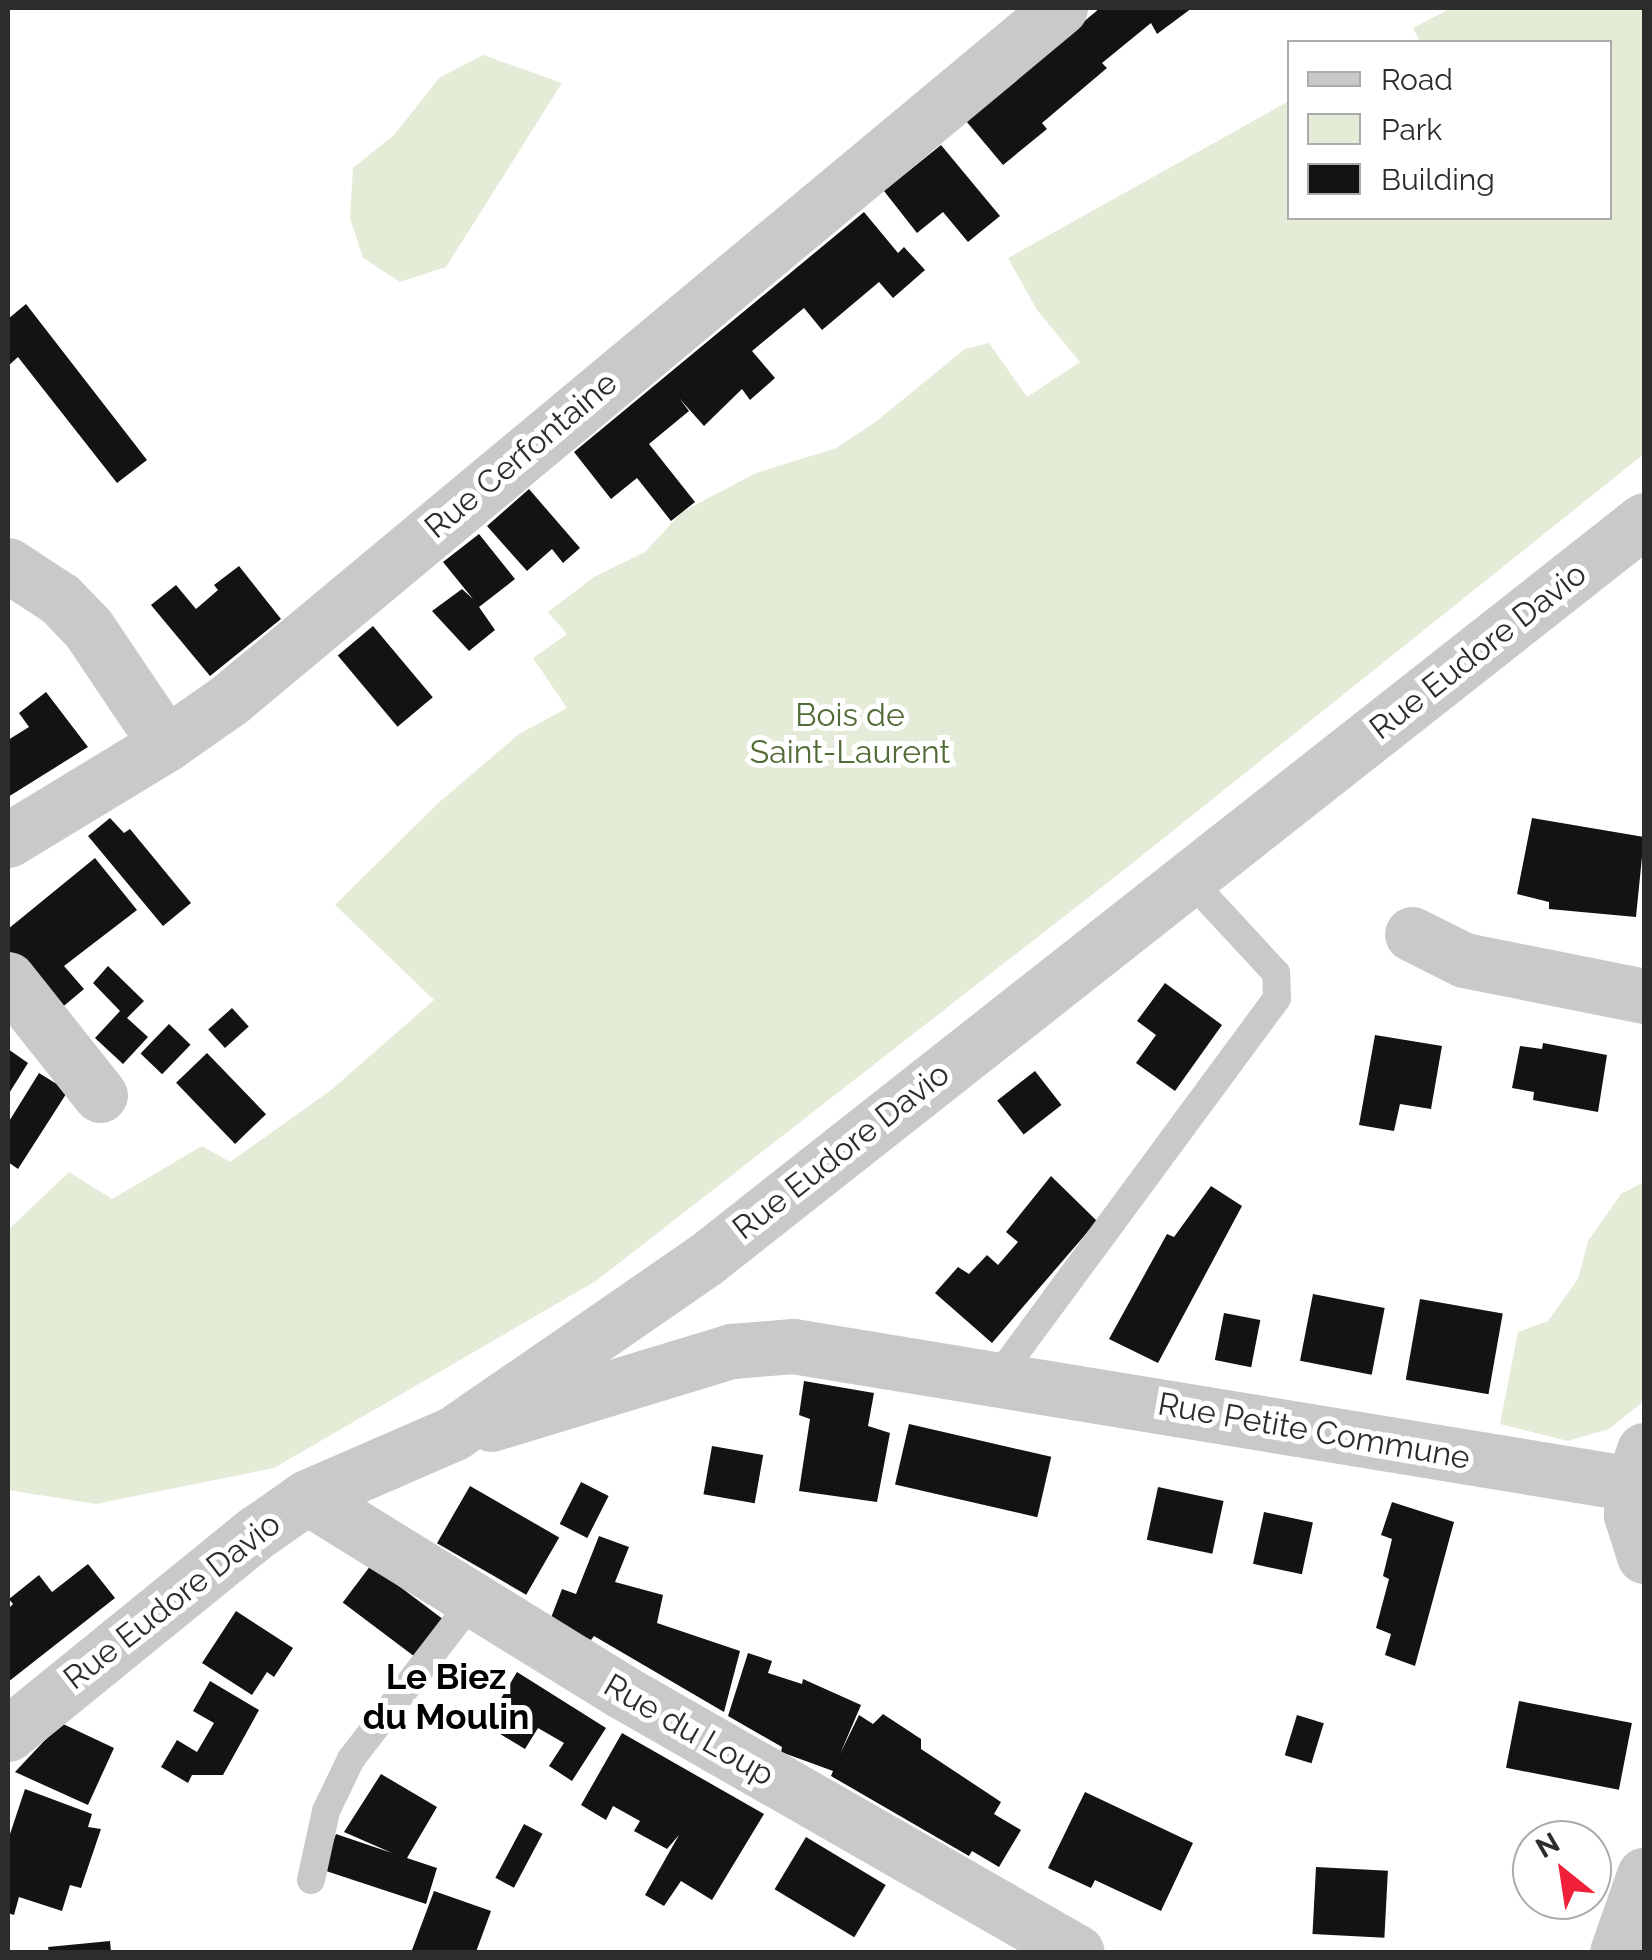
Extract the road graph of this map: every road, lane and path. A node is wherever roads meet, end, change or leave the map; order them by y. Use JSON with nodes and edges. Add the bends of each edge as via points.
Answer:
{"nodes":[{"id":1,"x":1060,"y":8,"type":"edge"},
{"id":2,"x":1644,"y":520,"type":"edge"},
{"id":3,"x":8,"y":565,"type":"edge"},
{"id":4,"x":166,"y":744,"type":"junction"},
{"id":5,"x":8,"y":840,"type":"edge"},
{"id":6,"x":1187,"y":877,"type":"junction"},
{"id":7,"x":1412,"y":934,"type":"dead end"},
{"id":8,"x":8,"y":978,"type":"edge"},
{"id":9,"x":1644,"y":996,"type":"edge"},
{"id":10,"x":100,"y":1095,"type":"dead end"},
{"id":11,"x":997,"y":1378,"type":"junction"},
{"id":12,"x":454,"y":1433,"type":"junction"},
{"id":13,"x":1638,"y":1467,"type":"edge"},
{"id":14,"x":307,"y":1497,"type":"junction"},
{"id":15,"x":1644,"y":1556,"type":"edge"},
{"id":16,"x":472,"y":1602,"type":"junction"},
{"id":17,"x":8,"y":1734,"type":"edge"},
{"id":18,"x":1644,"y":1875,"type":"edge"},
{"id":19,"x":311,"y":1880,"type":"dead end"},
{"id":20,"x":1077,"y":1952,"type":"edge"},
{"id":21,"x":1618,"y":1952,"type":"edge"}],
"edges":[{"from":1,"to":4,"type":"street","name":"Rue Cerfontaine","via":[[230,698]]},
{"from":2,"to":6,"type":"street","name":"Rue Eudore Davio"},
{"from":3,"to":4,"type":"street","via":[[60,599],[88,628]]},
{"from":4,"to":5,"type":"street"},
{"from":6,"to":11,"type":"lane","via":[[1276,973],[1277,998]]},
{"from":6,"to":12,"type":"street","name":"Rue Eudore Davio","via":[[706,1259]]},
{"from":7,"to":9,"type":"street","via":[[1464,960]]},
{"from":8,"to":10,"type":"street"},
{"from":11,"to":12,"type":"street","name":"Rue Petite Commune","via":[[834,1350],[732,1351]]},
{"from":11,"to":13,"type":"street","name":"Rue Petite Commune"},
{"from":12,"to":14,"type":"street","name":"Rue Eudore Davio"},
{"from":13,"to":15,"type":"street","via":[[1631,1515]]},
{"from":14,"to":16,"type":"street","name":"Rue du Loup"},
{"from":14,"to":17,"type":"street","name":"Rue Eudore Davio"},
{"from":16,"to":19,"type":"lane","via":[[351,1758],[326,1811]]},
{"from":16,"to":20,"type":"street","name":"Rue du Loup"},
{"from":18,"to":21,"type":"street"}]}
